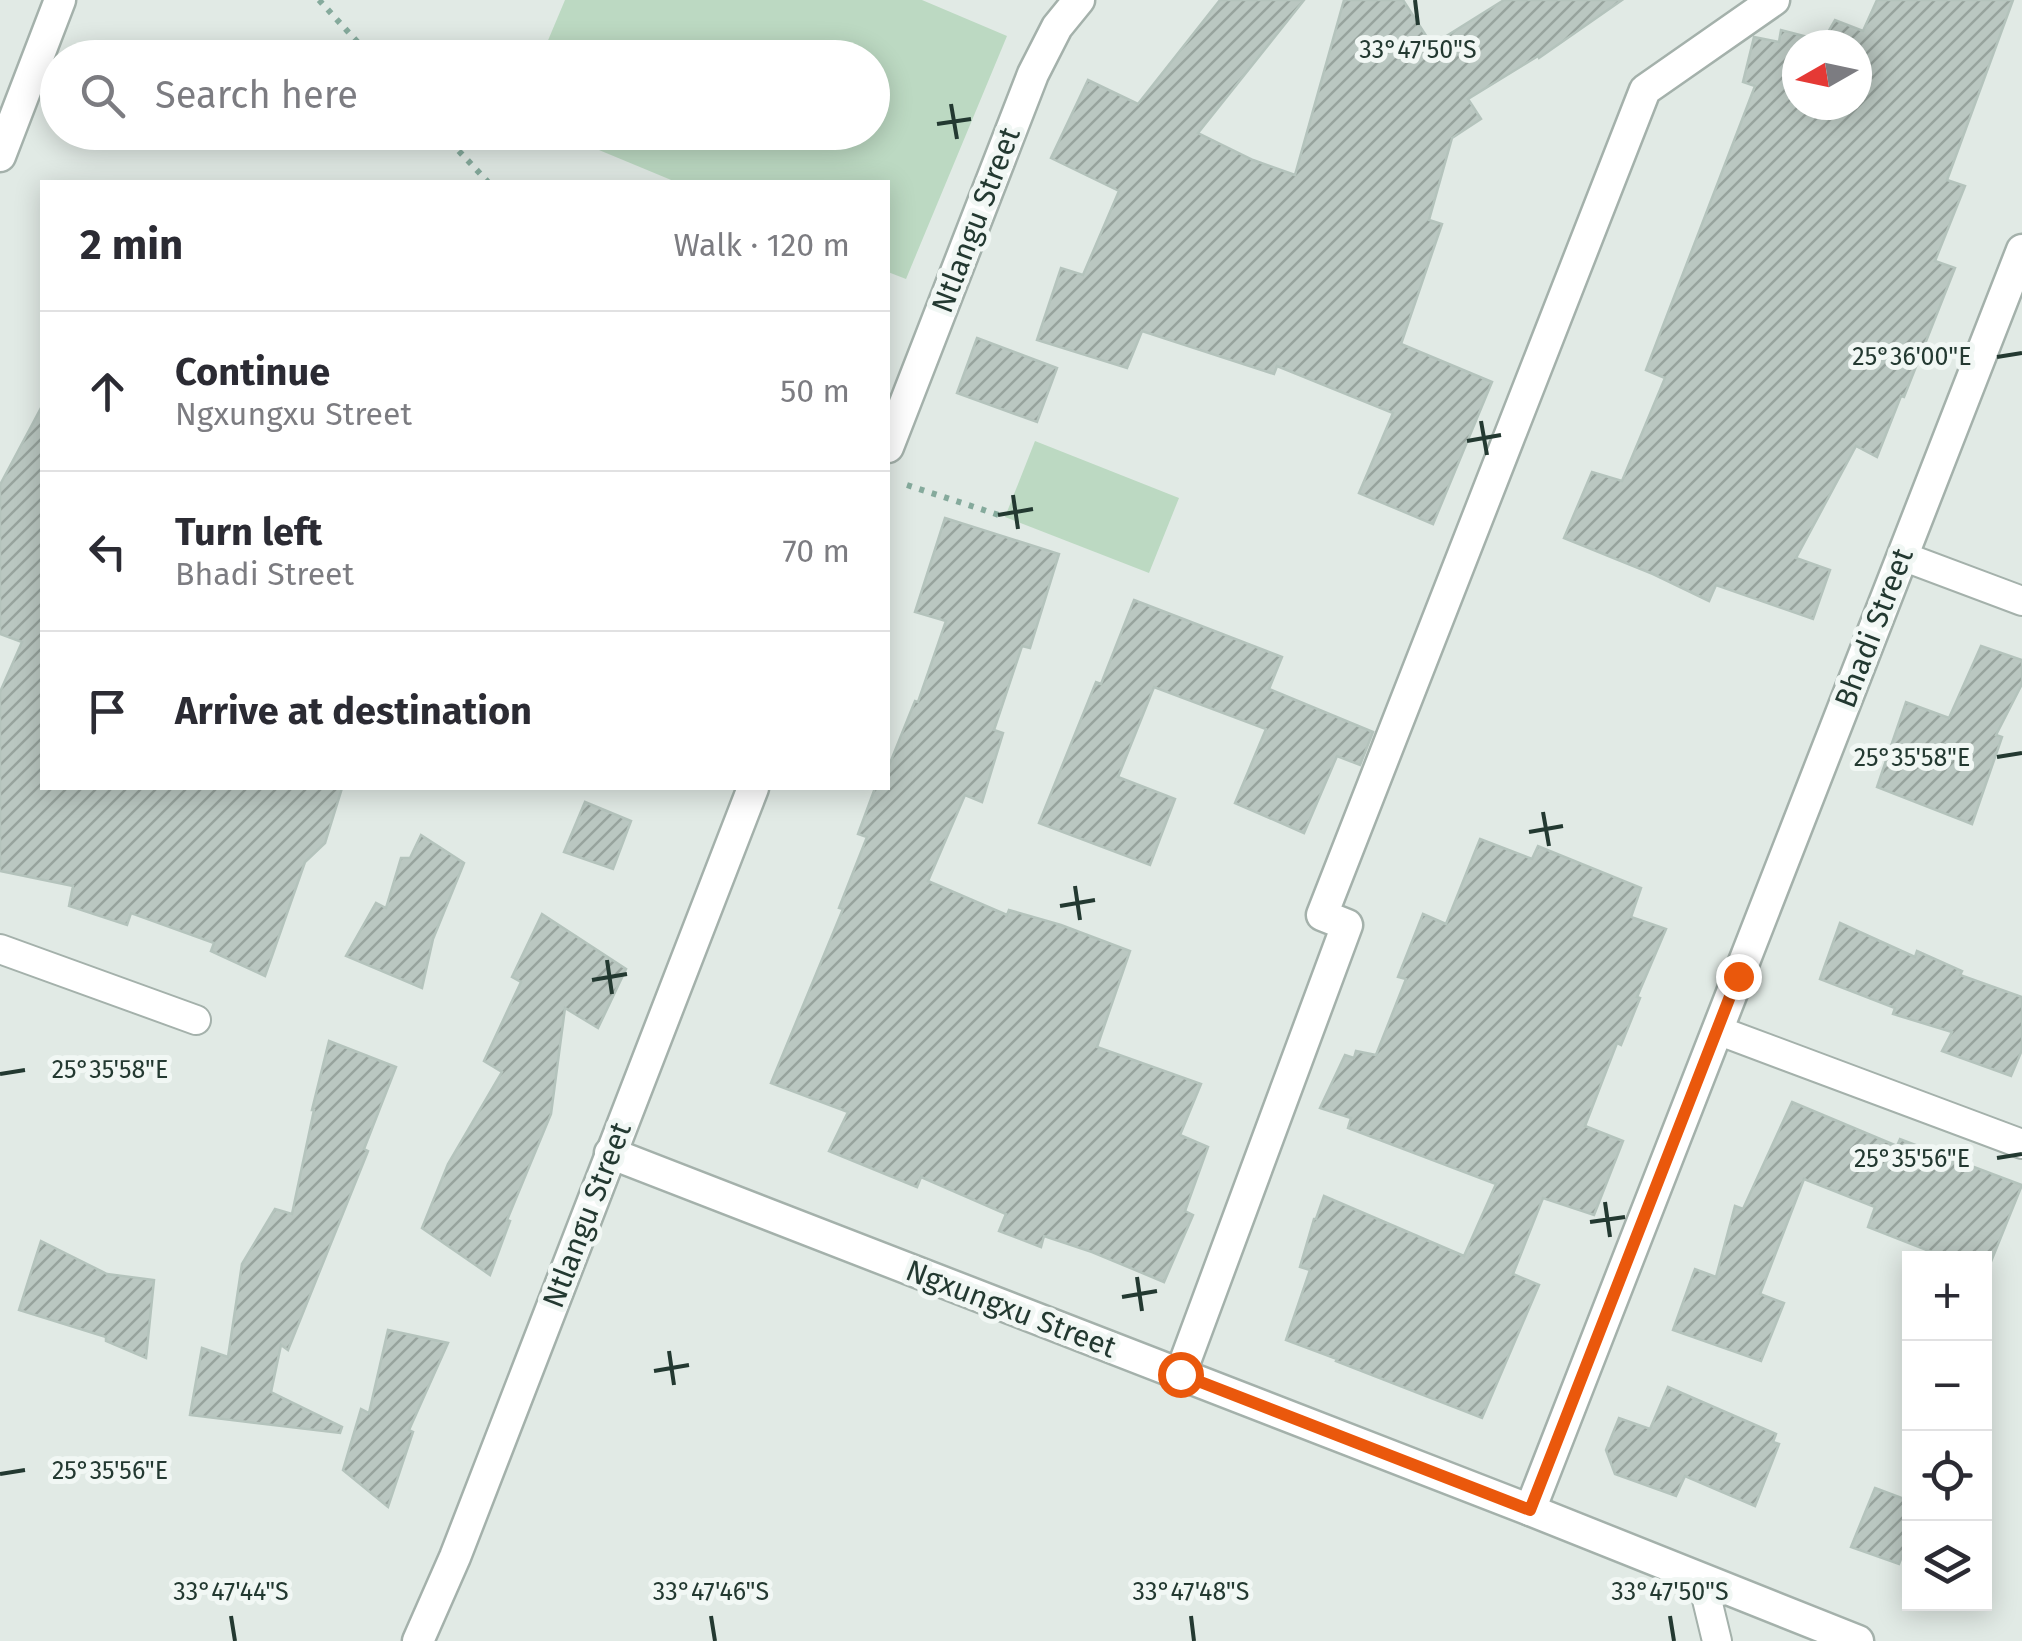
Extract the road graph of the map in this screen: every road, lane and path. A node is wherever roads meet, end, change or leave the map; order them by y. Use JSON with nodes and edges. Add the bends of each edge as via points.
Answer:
{"nodes":[{"id":1,"x":60,"y":0,"type":"edge"},
{"id":2,"x":319,"y":0,"type":"edge"},
{"id":3,"x":1079,"y":0,"type":"edge"},
{"id":4,"x":1774,"y":0,"type":"edge"},
{"id":5,"x":45,"y":40,"type":"edge"},
{"id":6,"x":356,"y":40,"type":"edge"},
{"id":7,"x":40,"y":52,"type":"edge"},
{"id":8,"x":458,"y":150,"type":"edge"},
{"id":9,"x":0,"y":156,"type":"edge"},
{"id":10,"x":486,"y":180,"type":"edge"},
{"id":11,"x":2022,"y":250,"type":"edge"},
{"id":12,"x":890,"y":442,"type":"edge"},
{"id":13,"x":904,"y":485,"type":"dead end"},
{"id":14,"x":1006,"y":516,"type":"dead end"},
{"id":15,"x":1902,"y":556,"type":"junction"},
{"id":16,"x":2022,"y":601,"type":"edge"},
{"id":17,"x":752,"y":790,"type":"edge"},
{"id":18,"x":0,"y":949,"type":"edge"},
{"id":19,"x":196,"y":1020,"type":"dead end"},
{"id":20,"x":1717,"y":1030,"type":"junction"},
{"id":21,"x":2022,"y":1144,"type":"edge"},
{"id":22,"x":610,"y":1152,"type":"junction"},
{"id":23,"x":1180,"y":1374,"type":"junction"},
{"id":24,"x":1530,"y":1510,"type":"junction"},
{"id":25,"x":1702,"y":1579,"type":"junction"},
{"id":26,"x":418,"y":1641,"type":"edge"},
{"id":27,"x":1717,"y":1641,"type":"edge"},
{"id":28,"x":1858,"y":1641,"type":"edge"}],
"edges":[{"from":1,"to":5,"type":"street"},
{"from":2,"to":6,"type":"path"},
{"from":3,"to":12,"type":"street","name":"Ntlangu Street","via":[[1056,27],[1033,74]]},
{"from":4,"to":23,"type":"street","via":[[1644,90],[1322,915],[1346,925]]},
{"from":7,"to":9,"type":"street"},
{"from":8,"to":10,"type":"path"},
{"from":11,"to":15,"type":"street","name":"Bhadi Street"},
{"from":13,"to":14,"type":"path"},
{"from":15,"to":16,"type":"lane"},
{"from":15,"to":20,"type":"street","name":"Bhadi Street"},
{"from":17,"to":22,"type":"street","name":"Ntlangu Street"},
{"from":18,"to":19,"type":"lane"},
{"from":20,"to":21,"type":"lane"},
{"from":20,"to":24,"type":"street","name":"Bhadi Street"},
{"from":22,"to":23,"type":"street","name":"Ngxungxu Street"},
{"from":22,"to":26,"type":"street","name":"Ntlangu Street"},
{"from":23,"to":24,"type":"street","name":"Ngxungxu Street"},
{"from":24,"to":25,"type":"street","name":"Ngxungxu Street"},
{"from":25,"to":27,"type":"lane"},
{"from":25,"to":28,"type":"street","name":"Ngxungxu Street"}]}
